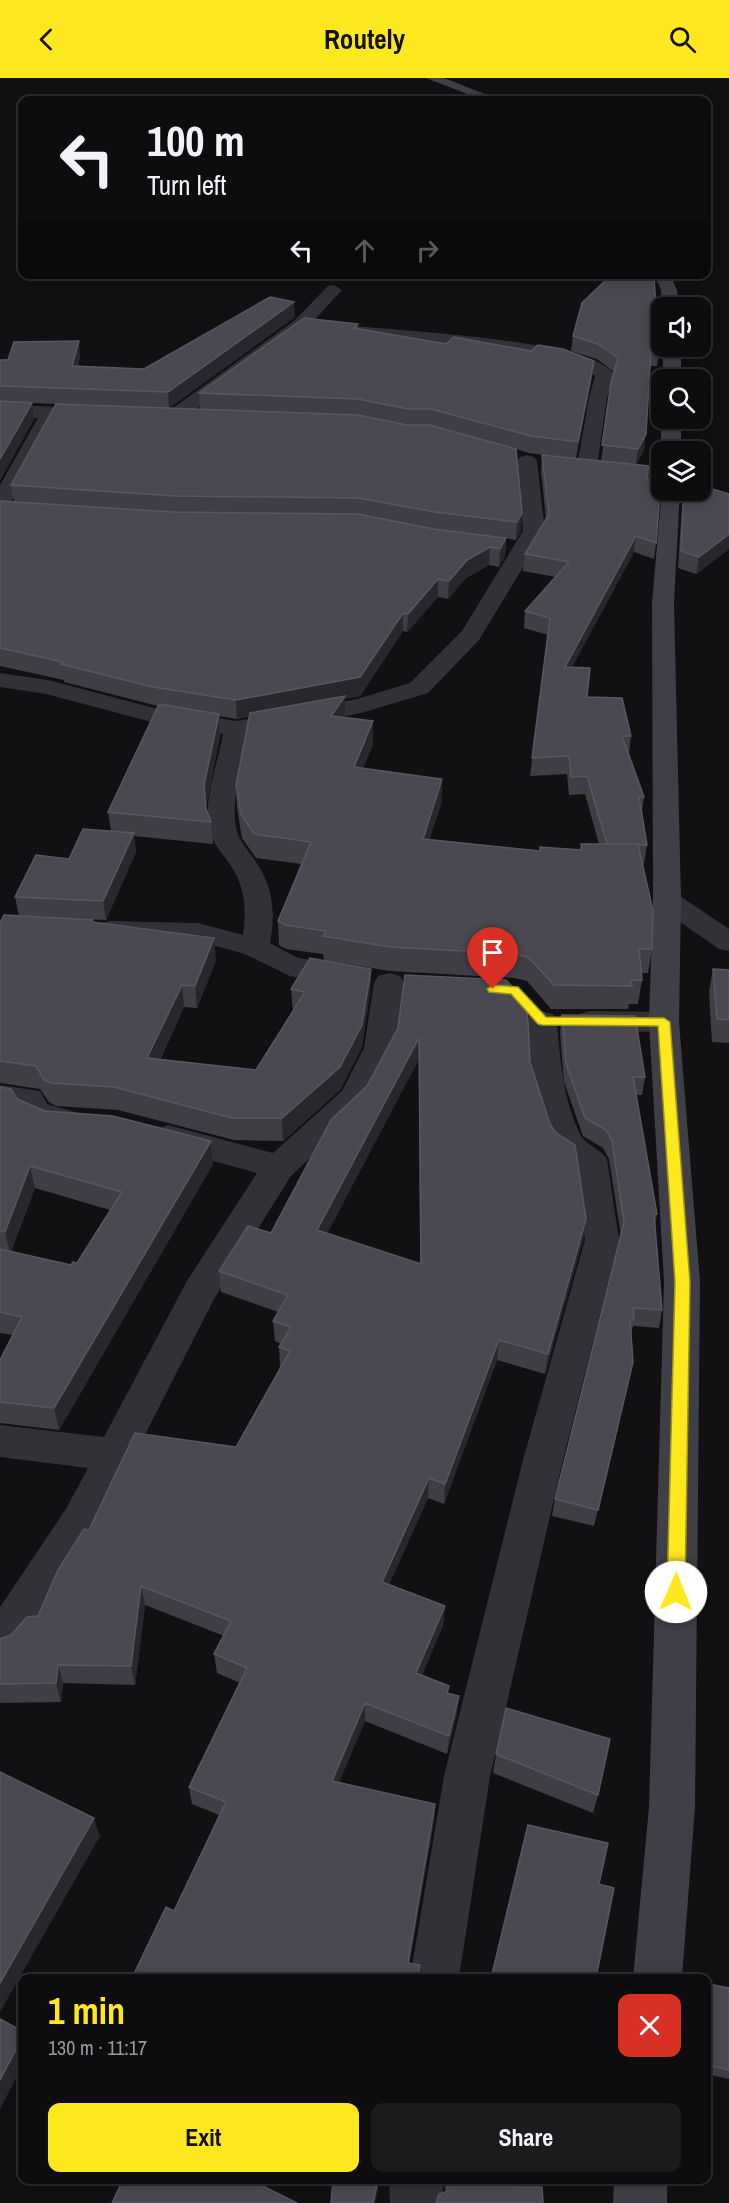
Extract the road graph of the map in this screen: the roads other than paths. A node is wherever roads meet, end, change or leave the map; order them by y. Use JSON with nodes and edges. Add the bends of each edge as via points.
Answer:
{"nodes":[{"id":1,"x":432,"y":78,"type":"edge"},
{"id":2,"x":483,"y":96,"type":"edge"},
{"id":3,"x":664,"y":279,"type":"edge"},
{"id":4,"x":334,"y":290,"type":"dead end"},
{"id":5,"x":670,"y":297,"type":"edge"},
{"id":6,"x":300,"y":325,"type":"junction"},
{"id":7,"x":0,"y":410,"type":"edge"},
{"id":8,"x":50,"y":413,"type":"junction"},
{"id":9,"x":117,"y":416,"type":"edge"},
{"id":10,"x":151,"y":417,"type":"edge"},
{"id":11,"x":173,"y":417,"type":"junction"},
{"id":12,"x":205,"y":419,"type":"edge"},
{"id":13,"x":587,"y":467,"type":"junction"},
{"id":14,"x":651,"y":475,"type":"edge"},
{"id":15,"x":669,"y":501,"type":"edge"},
{"id":16,"x":0,"y":504,"type":"edge"},
{"id":17,"x":0,"y":680,"type":"edge"},
{"id":18,"x":237,"y":729,"type":"junction"},
{"id":19,"x":667,"y":900,"type":"junction"},
{"id":20,"x":84,"y":931,"type":"edge"},
{"id":21,"x":729,"y":942,"type":"edge"},
{"id":22,"x":255,"y":947,"type":"junction"},
{"id":23,"x":664,"y":1022,"type":"junction"},
{"id":24,"x":0,"y":1096,"type":"edge"},
{"id":25,"x":98,"y":1124,"type":"edge"},
{"id":26,"x":140,"y":1130,"type":"edge"},
{"id":27,"x":279,"y":1167,"type":"junction"},
{"id":28,"x":0,"y":1441,"type":"edge"},
{"id":29,"x":117,"y":1455,"type":"junction"},
{"id":30,"x":0,"y":1638,"type":"edge"},
{"id":31,"x":435,"y":1974,"type":"edge"},
{"id":32,"x":657,"y":1974,"type":"edge"},
{"id":33,"x":416,"y":2184,"type":"edge"},
{"id":34,"x":641,"y":2184,"type":"edge"},
{"id":35,"x":417,"y":2203,"type":"edge"},
{"id":36,"x":640,"y":2203,"type":"edge"}],
"edges":[{"from":1,"to":2,"type":"main road"},
{"from":3,"to":5,"type":"main road"},
{"from":4,"to":6,"type":"street"},
{"from":6,"to":11,"type":"street"},
{"from":6,"to":13,"type":"street","via":[[545,351],[597,369],[605,374]]},
{"from":7,"to":8,"type":"street"},
{"from":8,"to":9,"type":"street"},
{"from":8,"to":16,"type":"street"},
{"from":10,"to":11,"type":"street"},
{"from":11,"to":12,"type":"street"},
{"from":13,"to":14,"type":"street"},
{"from":13,"to":18,"type":"street","via":[[516,458],[534,531],[513,548],[471,636],[419,688],[361,706]]},
{"from":15,"to":19,"type":"main road","via":[[663,603]]},
{"from":17,"to":18,"type":"street","via":[[48,687],[152,715]]},
{"from":18,"to":22,"type":"street","via":[[221,822],[227,845],[243,862],[256,888],[261,916]]},
{"from":19,"to":21,"type":"street"},
{"from":19,"to":23,"type":"main road"},
{"from":20,"to":22,"type":"street","via":[[198,932]]},
{"from":22,"to":27,"type":"street","via":[[290,966],[401,983],[380,1048],[354,1098]]},
{"from":23,"to":31,"type":"street","via":[[532,1009],[546,1082],[567,1144],[590,1159],[602,1240],[540,1472],[466,1776]]},
{"from":23,"to":32,"type":"main road","via":[[682,1282],[672,1807]]},
{"from":24,"to":25,"type":"street","via":[[29,1099],[34,1111],[50,1119]]},
{"from":26,"to":27,"type":"street"},
{"from":27,"to":29,"type":"street","via":[[201,1291]]},
{"from":28,"to":29,"type":"street"},
{"from":29,"to":30,"type":"street","via":[[23,1612]]},
{"from":33,"to":35,"type":"street"},
{"from":34,"to":36,"type":"main road"}]}
